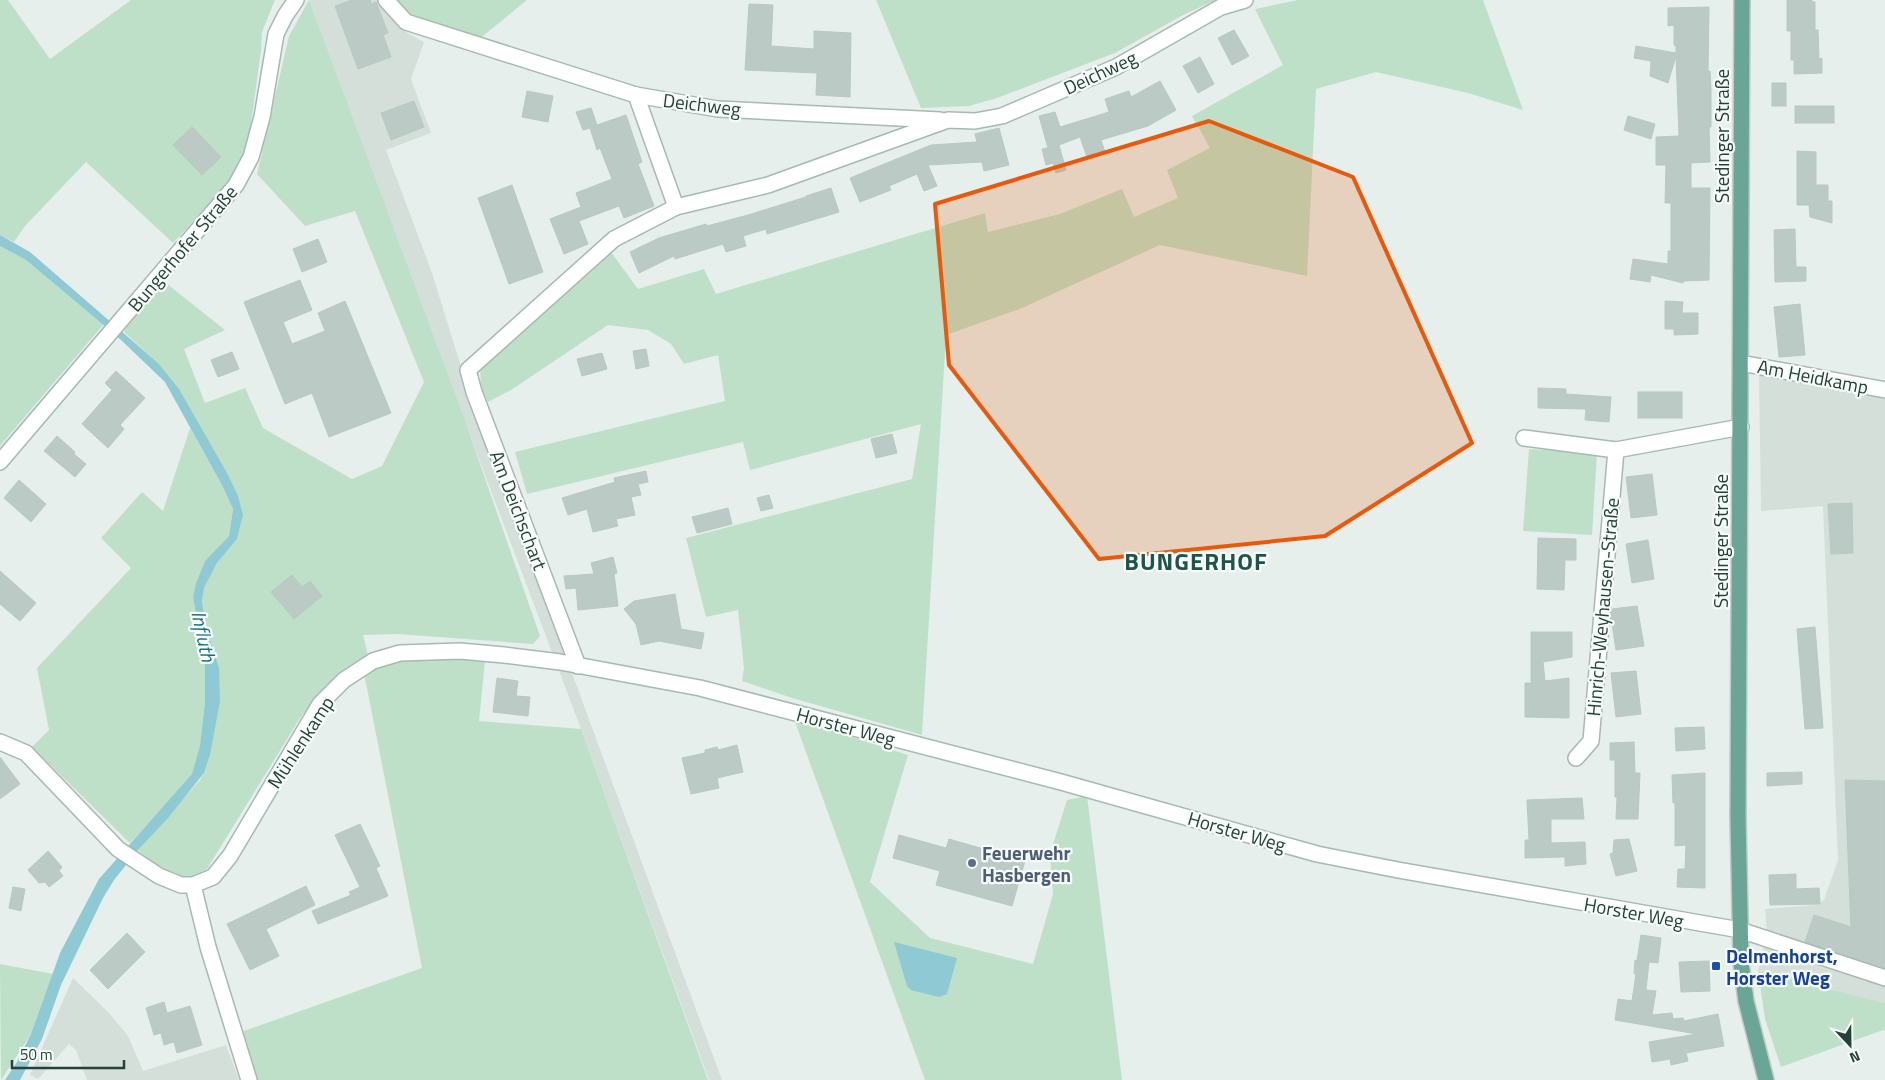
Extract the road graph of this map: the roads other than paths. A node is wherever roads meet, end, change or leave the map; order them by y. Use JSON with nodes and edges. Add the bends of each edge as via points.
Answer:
{"nodes":[{"id":1,"x":296,"y":0,"type":"edge"},
{"id":2,"x":386,"y":0,"type":"edge"},
{"id":3,"x":1245,"y":0,"type":"edge"},
{"id":4,"x":1742,"y":0,"type":"edge"},
{"id":5,"x":636,"y":95,"type":"junction"},
{"id":6,"x":948,"y":120,"type":"junction"},
{"id":7,"x":676,"y":207,"type":"junction"},
{"id":8,"x":480,"y":358,"type":"joint"},
{"id":9,"x":1740,"y":362,"type":"junction"},
{"id":10,"x":1885,"y":390,"type":"edge"},
{"id":11,"x":1741,"y":428,"type":"junction"},
{"id":12,"x":1524,"y":438,"type":"dead end"},
{"id":13,"x":1616,"y":450,"type":"junction"},
{"id":14,"x":0,"y":462,"type":"edge"},
{"id":15,"x":585,"y":667,"type":"junction"},
{"id":16,"x":0,"y":742,"type":"edge"},
{"id":17,"x":1576,"y":758,"type":"dead end"},
{"id":18,"x":193,"y":885,"type":"junction"},
{"id":19,"x":1740,"y":930,"type":"junction"},
{"id":20,"x":1885,"y":978,"type":"edge"},
{"id":21,"x":249,"y":1080,"type":"edge"},
{"id":22,"x":1766,"y":1080,"type":"edge"}],
"edges":[{"from":1,"to":14,"type":"street","name":"Bungerhofer Straße","via":[[276,34],[262,118],[251,157],[236,185]]},
{"from":2,"to":5,"type":"street","name":"Deichweg","via":[[406,22]]},
{"from":3,"to":6,"type":"street","name":"Deichweg","via":[[1221,7],[1116,67],[1002,116],[975,121]]},
{"from":4,"to":9,"type":"main road","name":"Stedinger Straße"},
{"from":5,"to":6,"type":"street","name":"Deichweg","via":[[718,109]]},
{"from":5,"to":7,"type":"street","name":"Deichweg"},
{"from":6,"to":7,"type":"street","name":"Deichweg","via":[[768,185]]},
{"from":7,"to":8,"type":"street","name":"Deichweg","via":[[614,239]]},
{"from":8,"to":15,"type":"street","name":"Am Deichschart","via":[[468,370],[474,392]]},
{"from":9,"to":10,"type":"street","name":"Am Heidkamp"},
{"from":9,"to":11,"type":"main road","name":"Stedinger Straße"},
{"from":11,"to":13,"type":"street"},
{"from":11,"to":19,"type":"main road","name":"Stedinger Straße"},
{"from":12,"to":13,"type":"street"},
{"from":13,"to":17,"type":"street","name":"Hinrich-Weyhausen-Straße","via":[[1591,740]]},
{"from":15,"to":18,"type":"street","name":"Mühlenkamp","via":[[460,652],[400,653],[373,661],[344,680],[320,704],[230,856],[213,877]]},
{"from":15,"to":19,"type":"street","name":"Horster Weg","via":[[700,688],[1052,780],[1317,854]]},
{"from":16,"to":18,"type":"street","via":[[26,753],[118,849],[159,876],[181,885]]},
{"from":18,"to":21,"type":"street","via":[[208,947]]},
{"from":19,"to":20,"type":"street","name":"Horster Weg"},
{"from":19,"to":22,"type":"main road","name":"Stedinger Straße","via":[[1746,1001]]}]}
